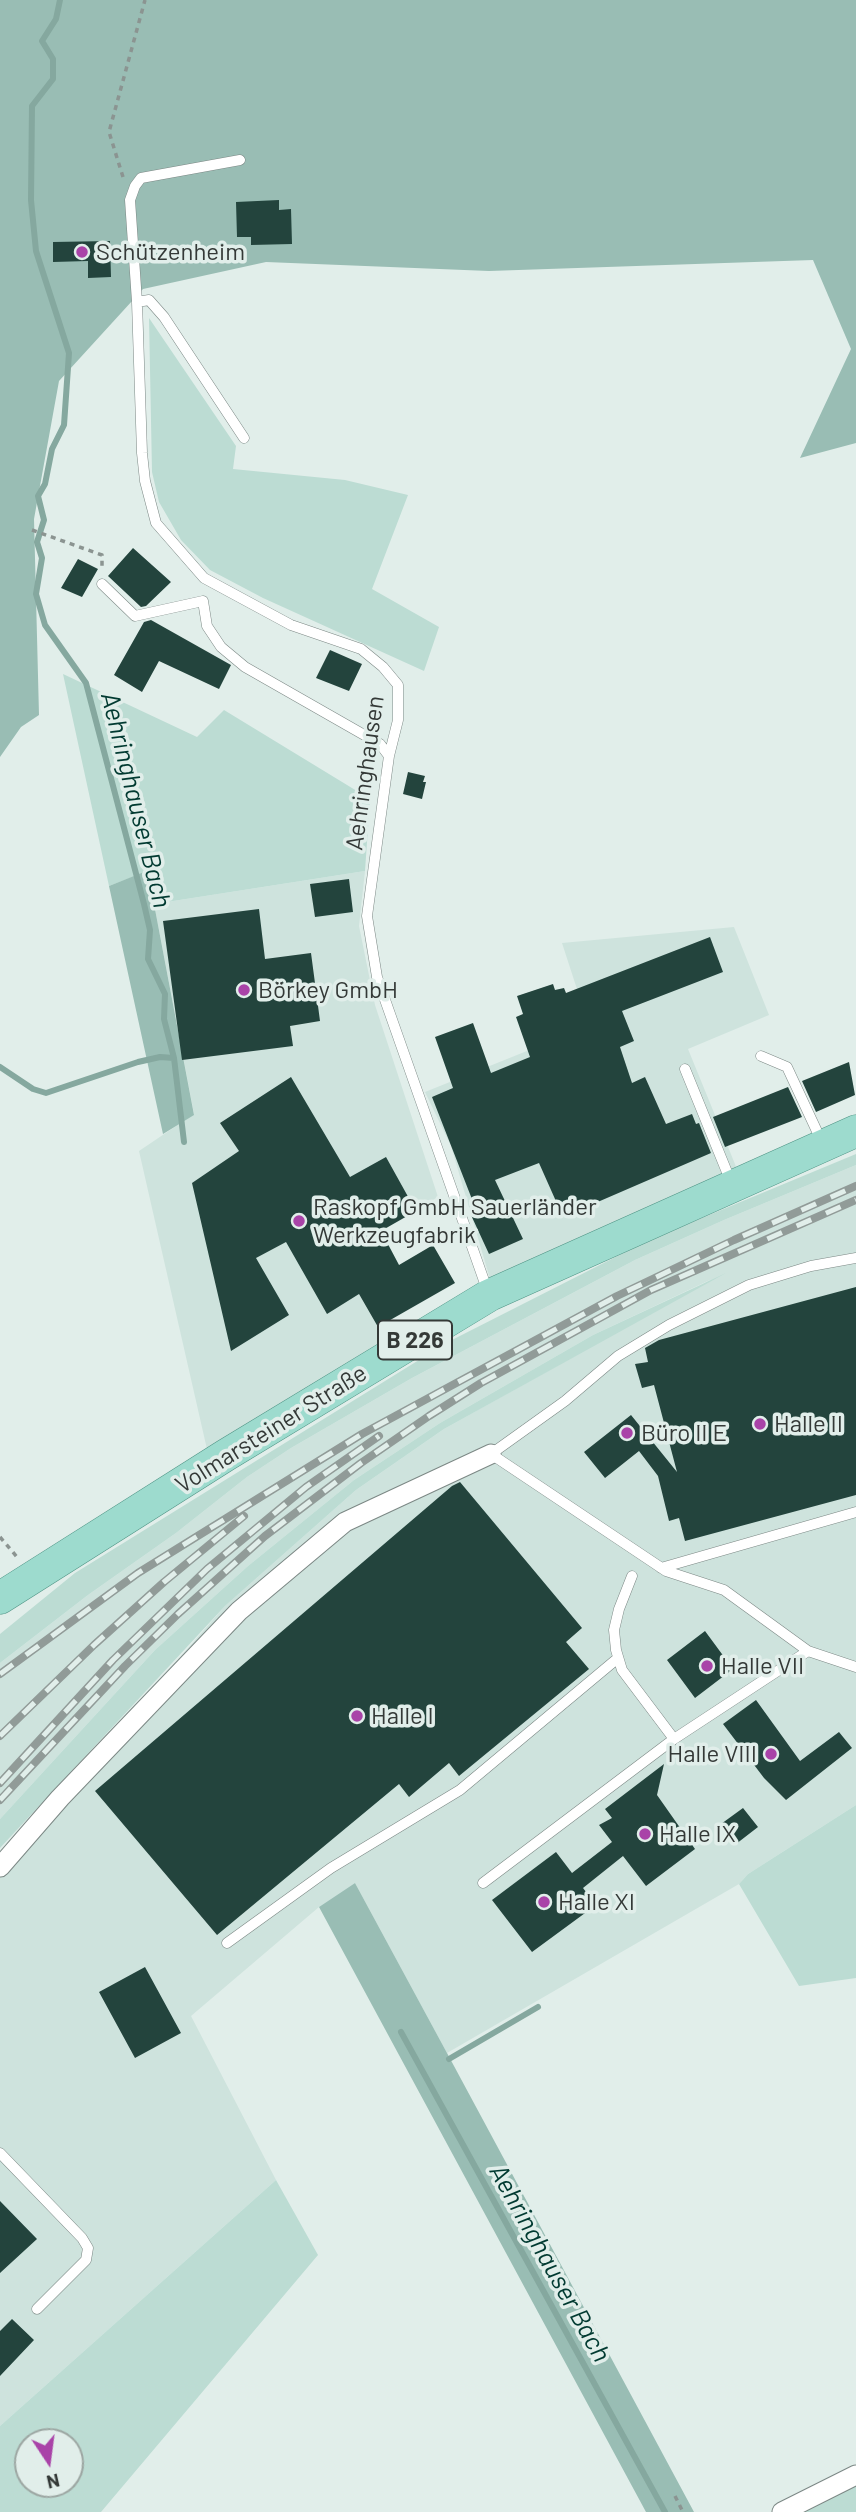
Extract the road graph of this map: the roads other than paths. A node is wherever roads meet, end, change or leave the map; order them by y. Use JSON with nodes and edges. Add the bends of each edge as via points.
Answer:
{"nodes":[{"id":1,"x":240,"y":160,"type":"dead end"},
{"id":2,"x":137,"y":302,"type":"junction"},
{"id":3,"x":244,"y":439,"type":"dead end"},
{"id":4,"x":102,"y":584,"type":"road end"},
{"id":5,"x":389,"y":755,"type":"junction"},
{"id":6,"x":761,"y":1056,"type":"dead end"},
{"id":7,"x":685,"y":1069,"type":"dead end"},
{"id":8,"x":856,"y":1131,"type":"edge"},
{"id":9,"x":823,"y":1144,"type":"junction"},
{"id":10,"x":732,"y":1186,"type":"junction"},
{"id":11,"x":856,"y":1258,"type":"edge"},
{"id":12,"x":490,"y":1295,"type":"junction"},
{"id":13,"x":491,"y":1454,"type":"junction"},
{"id":14,"x":856,"y":1511,"type":"edge"},
{"id":15,"x":661,"y":1568,"type":"junction"},
{"id":16,"x":632,"y":1576,"type":"dead end"},
{"id":17,"x":34,"y":1577,"type":"junction"},
{"id":18,"x":0,"y":1598,"type":"edge"},
{"id":19,"x":0,"y":1609,"type":"edge"},
{"id":20,"x":808,"y":1651,"type":"junction"},
{"id":21,"x":618,"y":1657,"type":"junction"},
{"id":22,"x":856,"y":1667,"type":"edge"},
{"id":23,"x":674,"y":1739,"type":"junction"},
{"id":24,"x":0,"y":1867,"type":"edge"},
{"id":25,"x":483,"y":1883,"type":"dead end"},
{"id":26,"x":227,"y":1943,"type":"dead end"},
{"id":27,"x":0,"y":2152,"type":"edge"},
{"id":28,"x":37,"y":2309,"type":"dead end"},
{"id":29,"x":856,"y":2474,"type":"edge"},
{"id":30,"x":782,"y":2512,"type":"edge"}],
"edges":[{"from":1,"to":2,"type":"lane","name":"Aehringhausen","via":[[141,178],[135,186],[130,200]]},
{"from":2,"to":3,"type":"lane","via":[[149,300],[164,317]]},
{"from":2,"to":5,"type":"lane","name":"Aehringhausen","via":[[142,453],[156,523],[204,578],[291,625],[361,649],[383,667],[398,685],[398,719]]},
{"from":4,"to":5,"type":"lane","via":[[135,616],[203,601],[207,626],[220,647],[244,667],[380,744]]},
{"from":5,"to":12,"type":"lane","name":"Aehringhausen","via":[[367,916],[377,977]]},
{"from":6,"to":9,"type":"lane","via":[[787,1067]]},
{"from":7,"to":10,"type":"lane"},
{"from":8,"to":9,"type":"main road","name":"Volmarsteiner Straße","number":"B 226"},
{"from":9,"to":10,"type":"main road","name":"Volmarsteiner Straße","number":"B 226"},
{"from":10,"to":12,"type":"main road","name":"Volmarsteiner Straße","number":"B 226"},
{"from":11,"to":13,"type":"lane","via":[[749,1285],[668,1325],[618,1356]]},
{"from":12,"to":17,"type":"main road","name":"Volmarsteiner Straße","number":"B 226"},
{"from":13,"to":15,"type":"lane"},
{"from":13,"to":24,"type":"street","via":[[345,1522],[239,1611]]},
{"from":14,"to":15,"type":"lane"},
{"from":15,"to":20,"type":"lane","via":[[724,1590]]},
{"from":16,"to":21,"type":"lane","via":[[614,1630]]},
{"from":17,"to":18,"type":"main road","name":"Volmarsteiner Straße","number":"B 226"},
{"from":17,"to":19,"type":"street","name":"Volmarsteiner Straße"},
{"from":20,"to":22,"type":"lane"},
{"from":20,"to":23,"type":"lane"},
{"from":21,"to":23,"type":"lane","via":[[622,1670]]},
{"from":21,"to":26,"type":"lane","via":[[460,1790],[331,1868]]},
{"from":23,"to":25,"type":"lane"},
{"from":27,"to":28,"type":"lane","via":[[88,2248],[86,2260]]},
{"from":29,"to":30,"type":"street"}]}
